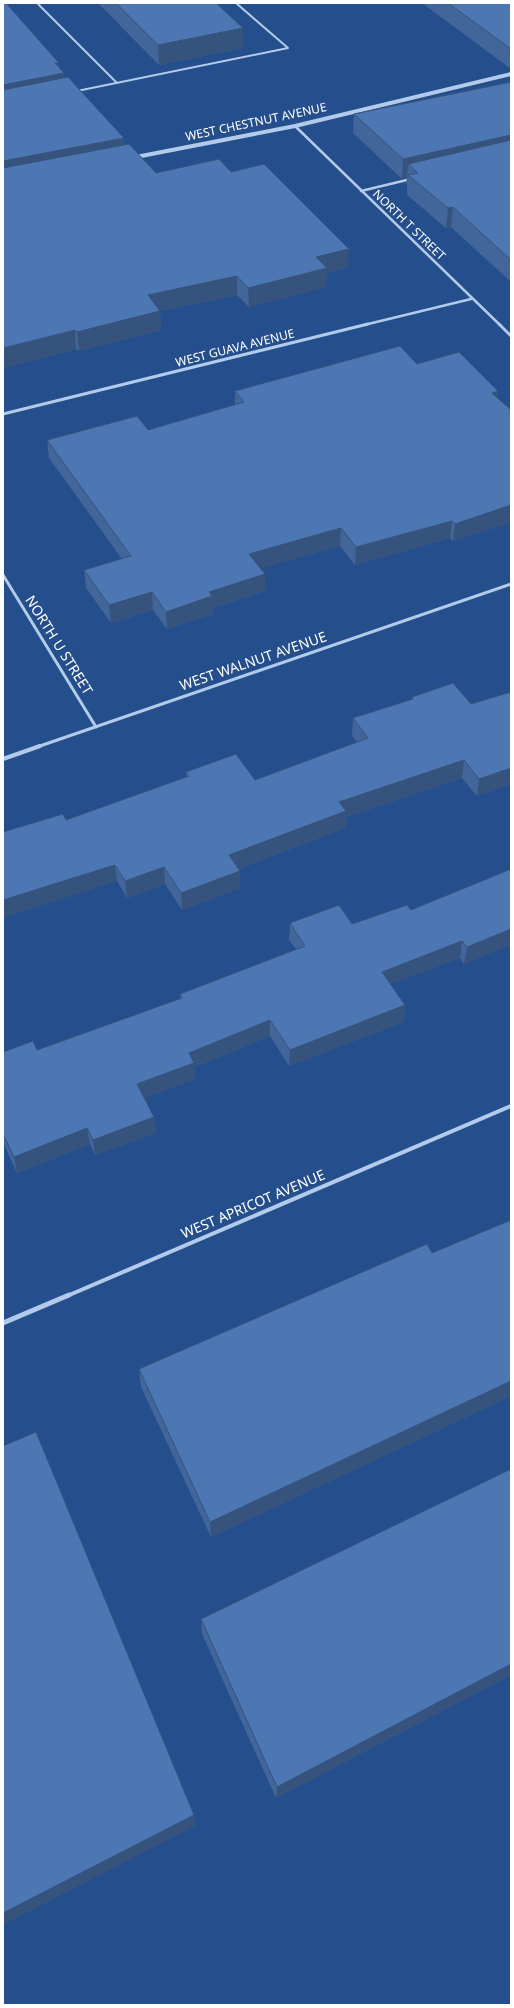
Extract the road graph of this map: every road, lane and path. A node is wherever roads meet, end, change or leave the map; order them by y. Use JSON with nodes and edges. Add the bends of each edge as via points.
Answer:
{"nodes":[{"id":1,"x":37,"y":3,"type":"edge"},
{"id":2,"x":236,"y":3,"type":"edge"},
{"id":3,"x":511,"y":74,"type":"edge"},
{"id":4,"x":117,"y":83,"type":"junction"},
{"id":5,"x":71,"y":92,"type":"edge"},
{"id":6,"x":295,"y":126,"type":"junction"},
{"id":7,"x":126,"y":158,"type":"edge"},
{"id":8,"x":414,"y":179,"type":"edge"},
{"id":9,"x":361,"y":191,"type":"junction"},
{"id":10,"x":471,"y":299,"type":"junction"},
{"id":11,"x":511,"y":336,"type":"edge"},
{"id":12,"x":3,"y":414,"type":"edge"},
{"id":13,"x":3,"y":575,"type":"edge"},
{"id":14,"x":511,"y":584,"type":"edge"},
{"id":15,"x":96,"y":727,"type":"junction"},
{"id":16,"x":3,"y":759,"type":"edge"},
{"id":17,"x":511,"y":1106,"type":"edge"},
{"id":18,"x":3,"y":1323,"type":"edge"}],
"edges":[{"from":1,"to":4,"type":"lane"},
{"from":2,"to":4,"type":"lane","via":[[288,48]]},
{"from":3,"to":6,"type":"street","name":"WEST CHESTNUT AVENUE"},
{"from":4,"to":5,"type":"lane"},
{"from":6,"to":7,"type":"street","name":"WEST CHESTNUT AVENUE"},
{"from":6,"to":9,"type":"street","name":"NORTH T STREET"},
{"from":8,"to":9,"type":"street"},
{"from":9,"to":10,"type":"street","name":"NORTH T STREET"},
{"from":10,"to":11,"type":"street","name":"NORTH T STREET"},
{"from":10,"to":12,"type":"street","name":"WEST GUAVA AVENUE"},
{"from":13,"to":15,"type":"street","name":"NORTH U STREET"},
{"from":14,"to":15,"type":"street","name":"WEST WALNUT AVENUE"},
{"from":15,"to":16,"type":"street","name":"WEST WALNUT AVENUE"},
{"from":17,"to":18,"type":"street","name":"WEST APRICOT AVENUE"}]}
